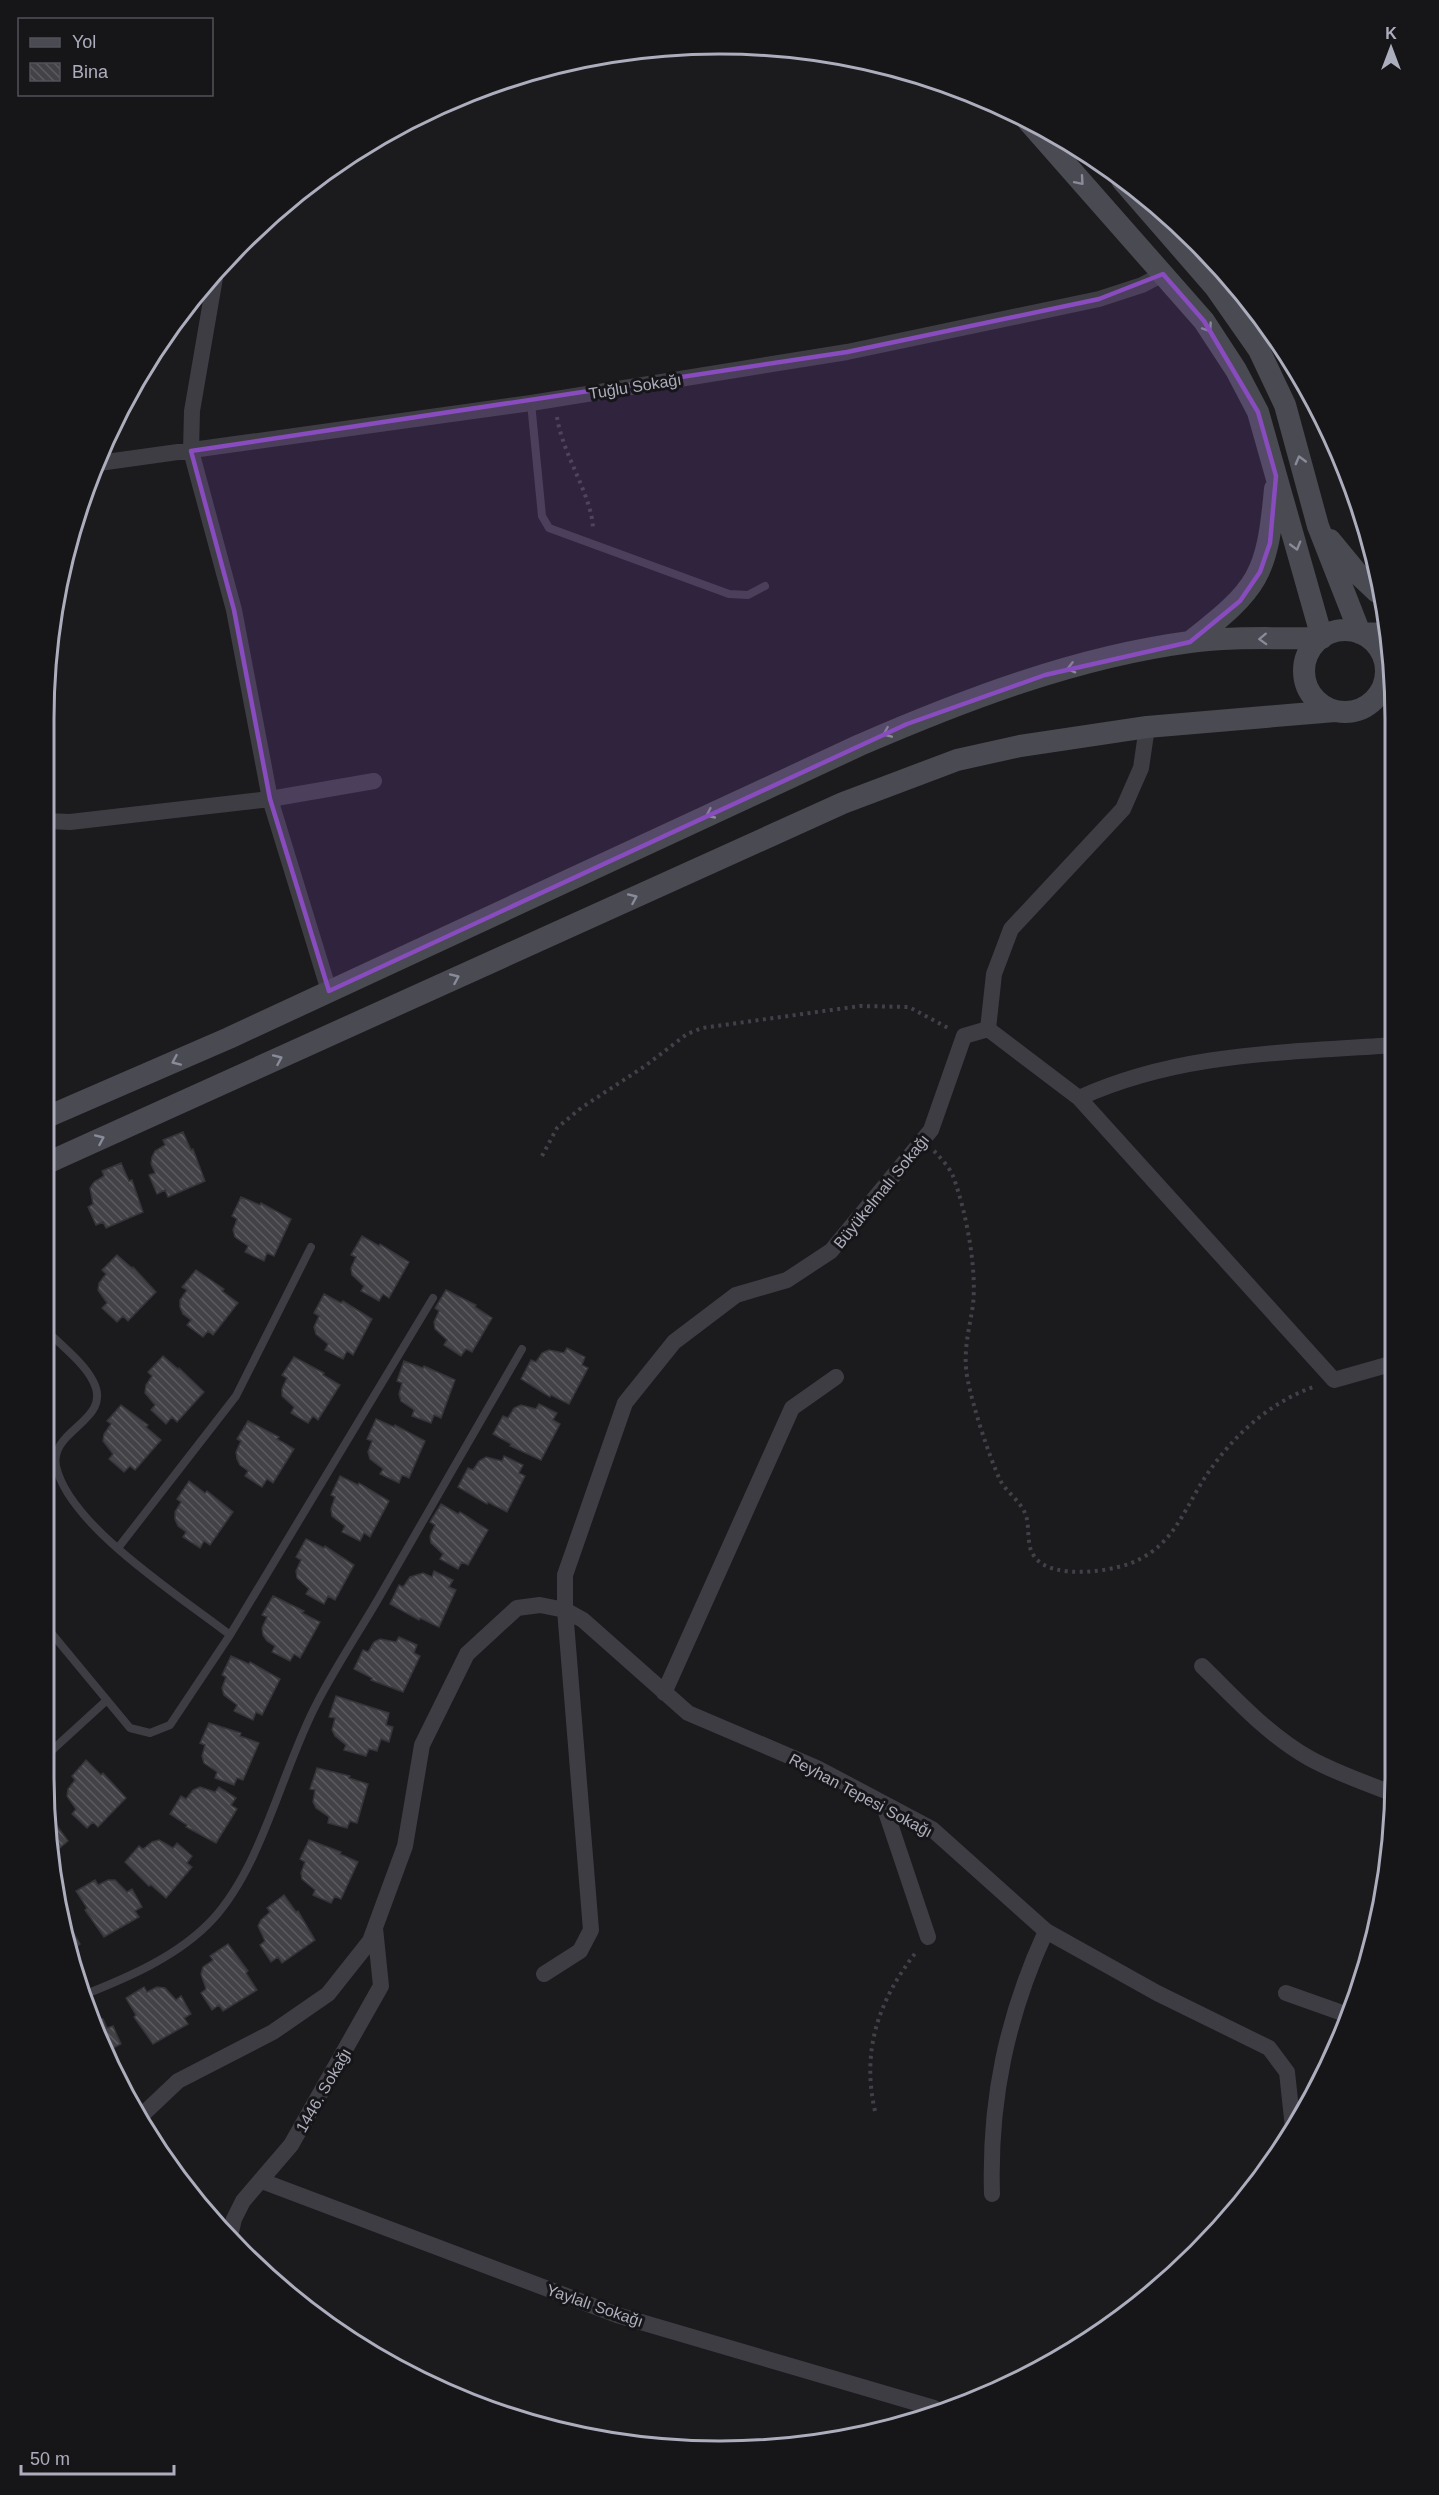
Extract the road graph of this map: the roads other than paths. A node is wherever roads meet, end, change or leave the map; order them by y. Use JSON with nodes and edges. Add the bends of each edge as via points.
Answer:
{"nodes":[{"id":1,"x":1042,"y":138,"type":"edge"},
{"id":2,"x":1196,"y":256,"type":"edge"},
{"id":3,"x":1163,"y":274,"type":"junction"},
{"id":4,"x":213,"y":288,"type":"edge"},
{"id":5,"x":531,"y":403,"type":"junction"},
{"id":6,"x":191,"y":451,"type":"junction"},
{"id":7,"x":106,"y":462,"type":"edge"},
{"id":8,"x":1276,"y":476,"type":"junction"},
{"id":9,"x":1318,"y":526,"type":"junction"},
{"id":10,"x":765,"y":586,"type":"dead end"},
{"id":11,"x":1371,"y":586,"type":"edge"},
{"id":12,"x":1360,"y":633,"type":"junction"},
{"id":13,"x":1379,"y":634,"type":"edge"},
{"id":14,"x":1322,"y":638,"type":"junction"},
{"id":15,"x":1190,"y":642,"type":"junction"},
{"id":16,"x":1381,"y":652,"type":"edge"},
{"id":17,"x":1384,"y":682,"type":"edge"},
{"id":18,"x":1385,"y":705,"type":"edge"},
{"id":19,"x":1362,"y":709,"type":"junction"},
{"id":20,"x":1335,"y":711,"type":"junction"},
{"id":21,"x":1147,"y":727,"type":"junction"},
{"id":22,"x":374,"y":781,"type":"dead end"},
{"id":23,"x":270,"y":799,"type":"junction"},
{"id":24,"x":54,"y":821,"type":"edge"},
{"id":25,"x":329,"y":991,"type":"junction"},
{"id":26,"x":988,"y":1029,"type":"junction"},
{"id":27,"x":1385,"y":1046,"type":"edge"},
{"id":28,"x":1079,"y":1098,"type":"junction"},
{"id":29,"x":54,"y":1114,"type":"edge"},
{"id":30,"x":54,"y":1160,"type":"edge"},
{"id":31,"x":311,"y":1247,"type":"dead end"},
{"id":32,"x":433,"y":1298,"type":"dead end"},
{"id":33,"x":54,"y":1338,"type":"edge"},
{"id":34,"x":522,"y":1349,"type":"dead end"},
{"id":35,"x":1385,"y":1366,"type":"edge"},
{"id":36,"x":836,"y":1377,"type":"dead end"},
{"id":37,"x":118,"y":1548,"type":"junction"},
{"id":38,"x":565,"y":1610,"type":"junction"},
{"id":39,"x":230,"y":1635,"type":"junction"},
{"id":40,"x":54,"y":1636,"type":"edge"},
{"id":41,"x":1202,"y":1666,"type":"dead end"},
{"id":42,"x":664,"y":1693,"type":"junction"},
{"id":43,"x":107,"y":1700,"type":"junction"},
{"id":44,"x":54,"y":1748,"type":"edge"},
{"id":45,"x":1385,"y":1790,"type":"edge"},
{"id":46,"x":883,"y":1803,"type":"junction"},
{"id":47,"x":375,"y":1927,"type":"junction"},
{"id":48,"x":1046,"y":1931,"type":"junction"},
{"id":49,"x":928,"y":1937,"type":"road end"},
{"id":50,"x":544,"y":1974,"type":"dead end"},
{"id":51,"x":90,"y":1992,"type":"edge"},
{"id":52,"x":1286,"y":1993,"type":"dead end"},
{"id":53,"x":1341,"y":2012,"type":"edge"},
{"id":54,"x":145,"y":2112,"type":"edge"},
{"id":55,"x":1292,"y":2115,"type":"edge"},
{"id":56,"x":262,"y":2181,"type":"junction"},
{"id":57,"x":992,"y":2194,"type":"dead end"},
{"id":58,"x":232,"y":2228,"type":"edge"},
{"id":59,"x":932,"y":2406,"type":"edge"}],
"edges":[{"from":1,"to":3,"type":"street","one_way":true},
{"from":9,"to":2,"type":"street","one_way":true,"via":[[1285,405],[1259,350]]},
{"from":3,"to":5,"type":"street","name":"Tuğlu Sokağı","via":[[1099,299],[942,334]]},
{"from":3,"to":8,"type":"street","one_way":true,"via":[[1204,321],[1236,370],[1258,412]]},
{"from":4,"to":6,"type":"street","via":[[192,411]]},
{"from":5,"to":6,"type":"street","name":"Tuğlu Sokağı"},
{"from":5,"to":10,"type":"lane","via":[[544,523],[556,532],[729,594],[748,595]]},
{"from":6,"to":7,"type":"street","name":"Tuğlu Sokağı"},
{"from":6,"to":23,"type":"street","via":[[234,610]]},
{"from":8,"to":14,"type":"street","one_way":true},
{"from":8,"to":15,"type":"street","via":[[1270,543],[1260,572],[1240,601]]},
{"from":9,"to":11,"type":"street"},
{"from":9,"to":12,"type":"street"},
{"from":12,"to":13,"type":"street"},
{"from":12,"to":14,"type":"street","via":[[1341,631]]},
{"from":12,"to":16,"type":"street"},
{"from":14,"to":15,"type":"street","one_way":true},
{"from":14,"to":20,"type":"street","via":[[1306,659],[1304,672],[1313,697]]},
{"from":15,"to":25,"type":"street","one_way":true,"via":[[1045,675],[907,724]]},
{"from":17,"to":19,"type":"street","via":[[1373,701]]},
{"from":18,"to":19,"type":"street"},
{"from":19,"to":20,"type":"street"},
{"from":20,"to":21,"type":"street"},
{"from":21,"to":26,"type":"street","via":[[1142,768],[1123,809],[1011,929],[994,974]]},
{"from":30,"to":21,"type":"street","one_way":true,"via":[[879,788],[957,760],[1020,746]]},
{"from":22,"to":23,"type":"street"},
{"from":23,"to":24,"type":"street"},
{"from":23,"to":25,"type":"street"},
{"from":25,"to":29,"type":"street","one_way":true},
{"from":26,"to":28,"type":"street"},
{"from":26,"to":38,"type":"street","name":"Büyükelmalı Sokağı","via":[[964,1036],[931,1130],[831,1251],[787,1280],[736,1295],[674,1342],[625,1403],[565,1575]]},
{"from":27,"to":28,"type":"street","via":[[1191,1062],[1131,1076]]},
{"from":28,"to":35,"type":"street","via":[[1334,1380]]},
{"from":31,"to":37,"type":"lane","via":[[236,1396]]},
{"from":32,"to":39,"type":"lane"},
{"from":33,"to":37,"type":"lane","via":[[88,1374],[97,1394],[93,1413],[61,1444],[57,1466],[63,1485],[80,1512]]},
{"from":34,"to":51,"type":"lane","via":[[317,1702],[235,1890],[213,1919],[187,1942]]},
{"from":36,"to":42,"type":"street","via":[[792,1408]]},
{"from":37,"to":39,"type":"lane"},
{"from":38,"to":42,"type":"street","name":"Reyhan Tepesi Sokağı","via":[[583,1620]]},
{"from":38,"to":47,"type":"street","via":[[540,1605],[517,1608],[467,1654],[422,1745],[405,1846]]},
{"from":38,"to":50,"type":"street","name":"Büyükelmalı Sokağı","via":[[592,1917],[587,1941],[580,1952]]},
{"from":39,"to":43,"type":"lane","via":[[164,1729],[143,1733],[130,1728]]},
{"from":40,"to":43,"type":"lane"},
{"from":41,"to":45,"type":"street","via":[[1266,1729],[1297,1751]]},
{"from":42,"to":46,"type":"street","name":"Reyhan Tepesi Sokağı","via":[[687,1713],[817,1768]]},
{"from":43,"to":44,"type":"lane"},
{"from":46,"to":48,"type":"street","name":"Reyhan Tepesi Sokağı","via":[[932,1829]]},
{"from":46,"to":49,"type":"street"},
{"from":47,"to":54,"type":"street","via":[[370,1941],[328,1994],[273,2032],[178,2081]]},
{"from":47,"to":56,"type":"street","name":"1446. Sokağı","via":[[381,1986],[291,2145]]},
{"from":48,"to":55,"type":"street","name":"Reyhan Tepesi Sokağı","via":[[1157,1993],[1269,2048],[1287,2072]]},
{"from":48,"to":57,"type":"street","via":[[1019,1994],[1005,2041],[993,2117]]},
{"from":52,"to":53,"type":"street"},
{"from":56,"to":58,"type":"street","name":"1446. Sokağı","via":[[243,2201]]},
{"from":56,"to":59,"type":"street","name":"Yaylalı Sokağı","via":[[617,2315]]}]}
